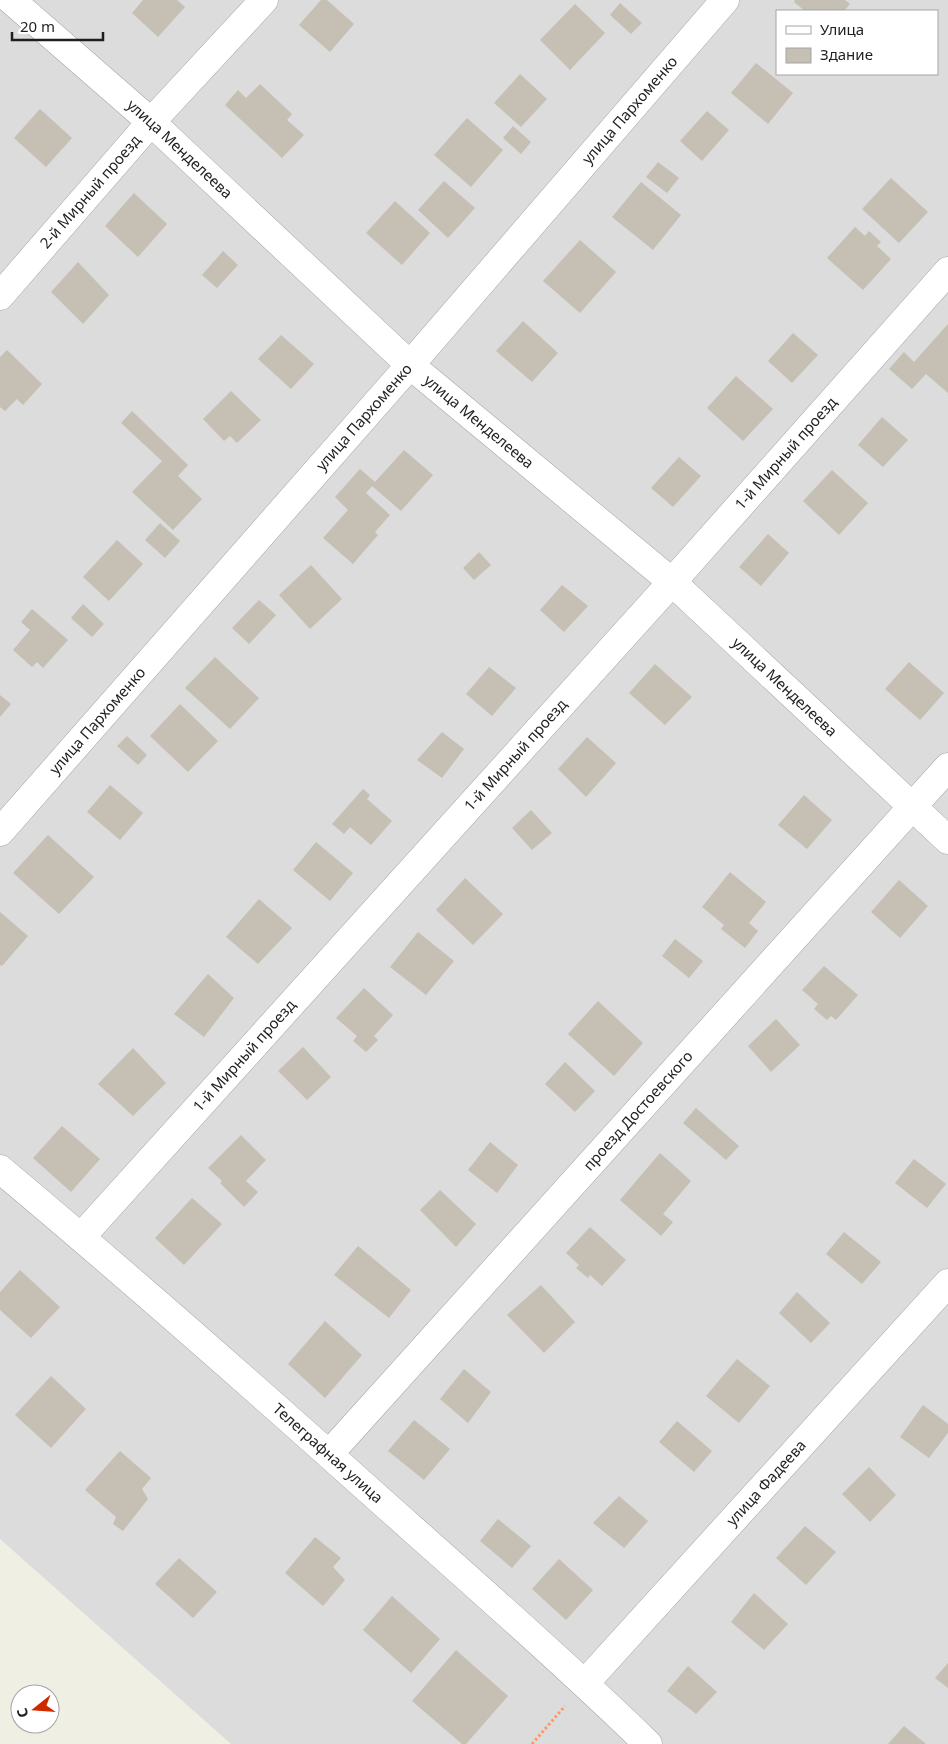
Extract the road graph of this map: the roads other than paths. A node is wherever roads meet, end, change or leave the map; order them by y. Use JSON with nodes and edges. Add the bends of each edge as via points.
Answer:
{"nodes":[{"id":1,"x":11,"y":0,"type":"edge"},
{"id":2,"x":264,"y":0,"type":"edge"},
{"id":3,"x":725,"y":0,"type":"edge"},
{"id":4,"x":151,"y":122,"type":"junction"},
{"id":5,"x":948,"y":271,"type":"edge"},
{"id":6,"x":0,"y":296,"type":"edge"},
{"id":7,"x":410,"y":365,"type":"junction"},
{"id":8,"x":672,"y":582,"type":"junction"},
{"id":9,"x":948,"y":767,"type":"edge"},
{"id":10,"x":912,"y":807,"type":"junction"},
{"id":11,"x":0,"y":832,"type":"edge"},
{"id":12,"x":948,"y":840,"type":"edge"},
{"id":13,"x":0,"y":1169,"type":"edge"},
{"id":14,"x":81,"y":1237,"type":"junction"},
{"id":15,"x":948,"y":1283,"type":"edge"},
{"id":16,"x":329,"y":1454,"type":"junction"},
{"id":17,"x":585,"y":1683,"type":"junction"},
{"id":18,"x":648,"y":1744,"type":"edge"}],
"edges":[{"from":1,"to":4,"type":"street","name":"улица Менделеева"},
{"from":2,"to":4,"type":"street","name":"2-й Мирный проезд"},
{"from":3,"to":7,"type":"street","name":"улица Пархоменко"},
{"from":4,"to":6,"type":"street","name":"2-й Мирный проезд"},
{"from":4,"to":7,"type":"street","name":"улица Менделеева"},
{"from":5,"to":8,"type":"street","name":"1-й Мирный проезд"},
{"from":7,"to":8,"type":"street","name":"улица Менделеева"},
{"from":7,"to":11,"type":"street","name":"улица Пархоменко"},
{"from":8,"to":10,"type":"street","name":"улица Менделеева"},
{"from":8,"to":14,"type":"street","name":"1-й Мирный проезд"},
{"from":9,"to":10,"type":"street","name":"проезд Достоевского"},
{"from":10,"to":12,"type":"street","name":"улица Менделеева"},
{"from":10,"to":16,"type":"street","name":"проезд Достоевского"},
{"from":13,"to":14,"type":"street","name":"Телеграфная улица"},
{"from":14,"to":16,"type":"street","name":"Телеграфная улица"},
{"from":15,"to":17,"type":"street","name":"улица Фадеева"},
{"from":16,"to":17,"type":"street","name":"Телеграфная улица"},
{"from":17,"to":18,"type":"street","name":"Телеграфная улица"}]}
